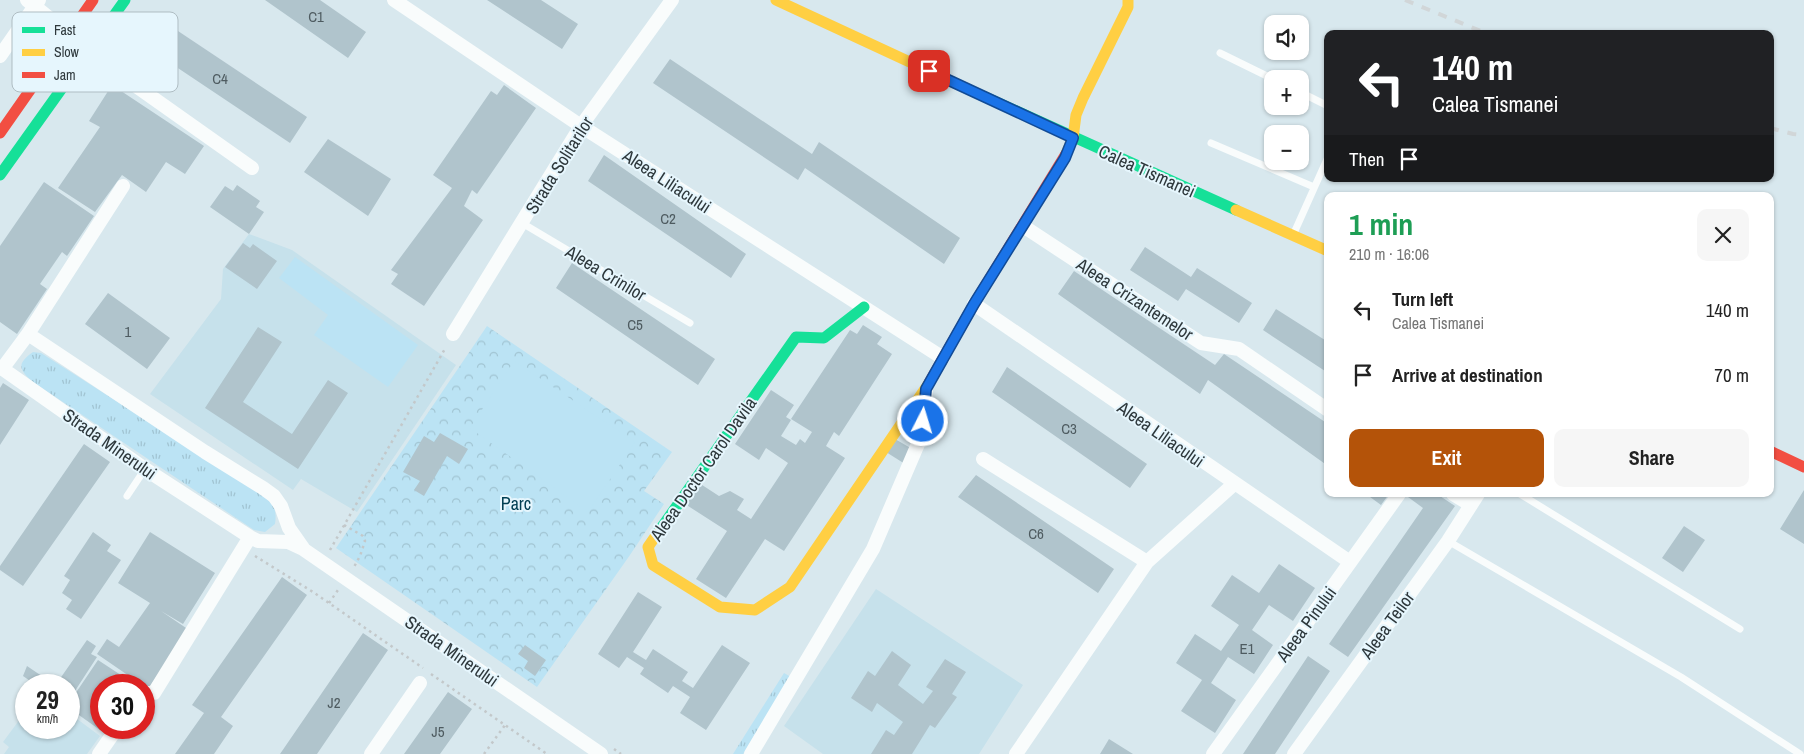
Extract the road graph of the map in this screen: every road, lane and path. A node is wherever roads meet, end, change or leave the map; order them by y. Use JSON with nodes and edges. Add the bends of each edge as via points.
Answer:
{"nodes":[{"id":1,"x":93,"y":0,"type":"edge"},
{"id":2,"x":125,"y":0,"type":"edge"},
{"id":3,"x":394,"y":0,"type":"edge"},
{"id":4,"x":672,"y":0,"type":"edge"},
{"id":5,"x":776,"y":0,"type":"edge"},
{"id":6,"x":1128,"y":0,"type":"edge"},
{"id":7,"x":34,"y":2,"type":"edge"},
{"id":8,"x":45,"y":12,"type":"edge"},
{"id":9,"x":85,"y":12,"type":"edge"},
{"id":10,"x":116,"y":12,"type":"edge"},
{"id":11,"x":12,"y":37,"type":"edge"},
{"id":12,"x":1220,"y":53,"type":"dead end"},
{"id":13,"x":0,"y":56,"type":"edge"},
{"id":14,"x":1264,"y":75,"type":"edge"},
{"id":15,"x":29,"y":92,"type":"edge"},
{"id":16,"x":59,"y":92,"type":"edge"},
{"id":17,"x":145,"y":92,"type":"edge"},
{"id":18,"x":1309,"y":96,"type":"edge"},
{"id":19,"x":1324,"y":104,"type":"edge"},
{"id":20,"x":581,"y":126,"type":"junction"},
{"id":21,"x":0,"y":133,"type":"edge"},
{"id":22,"x":1073,"y":138,"type":"junction"},
{"id":23,"x":1211,"y":143,"type":"dead end"},
{"id":24,"x":1324,"y":166,"type":"edge"},
{"id":25,"x":252,"y":168,"type":"dead end"},
{"id":26,"x":0,"y":175,"type":"edge"},
{"id":27,"x":123,"y":186,"type":"dead end"},
{"id":28,"x":1314,"y":187,"type":"junction"},
{"id":29,"x":522,"y":223,"type":"junction"},
{"id":30,"x":1023,"y":226,"type":"junction"},
{"id":31,"x":1293,"y":236,"type":"junction"},
{"id":32,"x":1324,"y":249,"type":"edge"},
{"id":33,"x":974,"y":304,"type":"junction"},
{"id":34,"x":864,"y":307,"type":"junction"},
{"id":35,"x":690,"y":323,"type":"dead end"},
{"id":36,"x":28,"y":334,"type":"junction"},
{"id":37,"x":453,"y":334,"type":"joint"},
{"id":38,"x":943,"y":358,"type":"junction"},
{"id":39,"x":1,"y":368,"type":"edge"},
{"id":40,"x":926,"y":389,"type":"junction"},
{"id":41,"x":1324,"y":407,"type":"edge"},
{"id":42,"x":1774,"y":453,"type":"edge"},
{"id":43,"x":983,"y":459,"type":"dead end"},
{"id":44,"x":1804,"y":467,"type":"edge"},
{"id":45,"x":146,"y":469,"type":"junction"},
{"id":46,"x":1234,"y":484,"type":"junction"},
{"id":47,"x":127,"y":496,"type":"dead end"},
{"id":48,"x":1397,"y":497,"type":"edge"},
{"id":49,"x":1525,"y":497,"type":"edge"},
{"id":50,"x":1474,"y":499,"type":"edge"},
{"id":51,"x":344,"y":525,"type":"junction"},
{"id":52,"x":1448,"y":540,"type":"junction"},
{"id":53,"x":247,"y":543,"type":"junction"},
{"id":54,"x":303,"y":549,"type":"junction"},
{"id":55,"x":323,"y":562,"type":"junction"},
{"id":56,"x":1147,"y":562,"type":"junction"},
{"id":57,"x":1350,"y":562,"type":"junction"},
{"id":58,"x":346,"y":579,"type":"junction"},
{"id":59,"x":329,"y":603,"type":"junction"},
{"id":60,"x":1740,"y":629,"type":"dead end"},
{"id":61,"x":420,"y":683,"type":"dead end"},
{"id":62,"x":155,"y":691,"type":"edge"},
{"id":63,"x":505,"y":725,"type":"junction"},
{"id":64,"x":109,"y":739,"type":"edge"},
{"id":65,"x":98,"y":754,"type":"edge"},
{"id":66,"x":371,"y":754,"type":"edge"},
{"id":67,"x":484,"y":754,"type":"edge"},
{"id":68,"x":547,"y":754,"type":"edge"},
{"id":69,"x":601,"y":754,"type":"edge"},
{"id":70,"x":751,"y":754,"type":"edge"},
{"id":71,"x":1016,"y":754,"type":"edge"},
{"id":72,"x":1213,"y":754,"type":"edge"},
{"id":73,"x":1294,"y":754,"type":"edge"},
{"id":74,"x":1800,"y":754,"type":"edge"}],
"edges":[{"from":1,"to":9,"type":"street"},
{"from":2,"to":10,"type":"street"},
{"from":3,"to":20,"type":"street","name":"Aleea Liliacului"},
{"from":4,"to":20,"type":"street","name":"Strada Solitarilor"},
{"from":5,"to":22,"type":"street","name":"Calea Tismanei"},
{"from":6,"to":22,"type":"street","name":"Aleea Doctor Carol Davila","via":[[1128,7],[1076,115]]},
{"from":7,"to":8,"type":"street"},
{"from":11,"to":13,"type":"street"},
{"from":12,"to":14,"type":"lane"},
{"from":15,"to":21,"type":"street"},
{"from":16,"to":26,"type":"street"},
{"from":17,"to":25,"type":"street"},
{"from":18,"to":19,"type":"lane"},
{"from":20,"to":29,"type":"street","name":"Strada Solitarilor"},
{"from":20,"to":34,"type":"street","name":"Aleea Liliacului"},
{"from":22,"to":30,"type":"street","name":"Aleea Doctor Carol Davila","via":[[1065,158]]},
{"from":22,"to":31,"type":"street","name":"Calea Tismanei"},
{"from":23,"to":28,"type":"lane"},
{"from":24,"to":28,"type":"lane"},
{"from":27,"to":36,"type":"street"},
{"from":28,"to":31,"type":"lane"},
{"from":29,"to":35,"type":"lane","name":"Aleea Crinilor"},
{"from":29,"to":37,"type":"street","name":"Strada Solitarilor"},
{"from":30,"to":33,"type":"street","name":"Aleea Doctor Carol Davila"},
{"from":30,"to":41,"type":"street","name":"Aleea Crizantemelor","via":[[1202,343],[1238,348]]},
{"from":31,"to":32,"type":"street","name":"Calea Tismanei"},
{"from":33,"to":38,"type":"street","name":"Aleea Doctor Carol Davila"},
{"from":33,"to":46,"type":"street","name":"Aleea Liliacului"},
{"from":34,"to":38,"type":"street","name":"Aleea Liliacului"},
{"from":34,"to":40,"type":"street","name":"Aleea Doctor Carol Davila","via":[[824,338],[796,336],[648,547],[653,565],[720,607],[754,610],[790,587]]},
{"from":36,"to":39,"type":"street"},
{"from":36,"to":54,"type":"street","name":"Strada Minerului","via":[[264,488],[281,506],[289,528]]},
{"from":37,"to":51,"type":"path"},
{"from":38,"to":40,"type":"street","name":"Aleea Doctor Carol Davila"},
{"from":39,"to":45,"type":"street","name":"Strada Minerului"},
{"from":40,"to":70,"type":"street","name":"Aleea Doctor Carol Davila","via":[[921,436],[873,549]]},
{"from":42,"to":44,"type":"street"},
{"from":43,"to":56,"type":"street"},
{"from":45,"to":47,"type":"lane"},
{"from":45,"to":53,"type":"street","name":"Strada Minerului"},
{"from":46,"to":56,"type":"street"},
{"from":46,"to":57,"type":"street","name":"Aleea Liliacului"},
{"from":48,"to":57,"type":"street","name":"Aleea Pinului"},
{"from":49,"to":60,"type":"lane"},
{"from":50,"to":52,"type":"street","name":"Aleea Teilor"},
{"from":51,"to":55,"type":"path"},
{"from":51,"to":58,"type":"path","via":[[363,536],[365,541]]},
{"from":52,"to":73,"type":"street","name":"Aleea Teilor"},
{"from":52,"to":74,"type":"lane","via":[[1681,677]]},
{"from":53,"to":54,"type":"street","name":"Strada Minerului","via":[[288,542]]},
{"from":53,"to":59,"type":"path"},
{"from":53,"to":62,"type":"street"},
{"from":54,"to":55,"type":"street","name":"Strada Minerului"},
{"from":55,"to":58,"type":"street","name":"Strada Minerului"},
{"from":56,"to":71,"type":"street"},
{"from":57,"to":72,"type":"street","name":"Aleea Pinului"},
{"from":58,"to":59,"type":"path"},
{"from":58,"to":69,"type":"street","name":"Strada Minerului"},
{"from":59,"to":63,"type":"path"},
{"from":61,"to":66,"type":"street"},
{"from":63,"to":67,"type":"path"},
{"from":63,"to":68,"type":"path"},
{"from":64,"to":65,"type":"street"}]}
